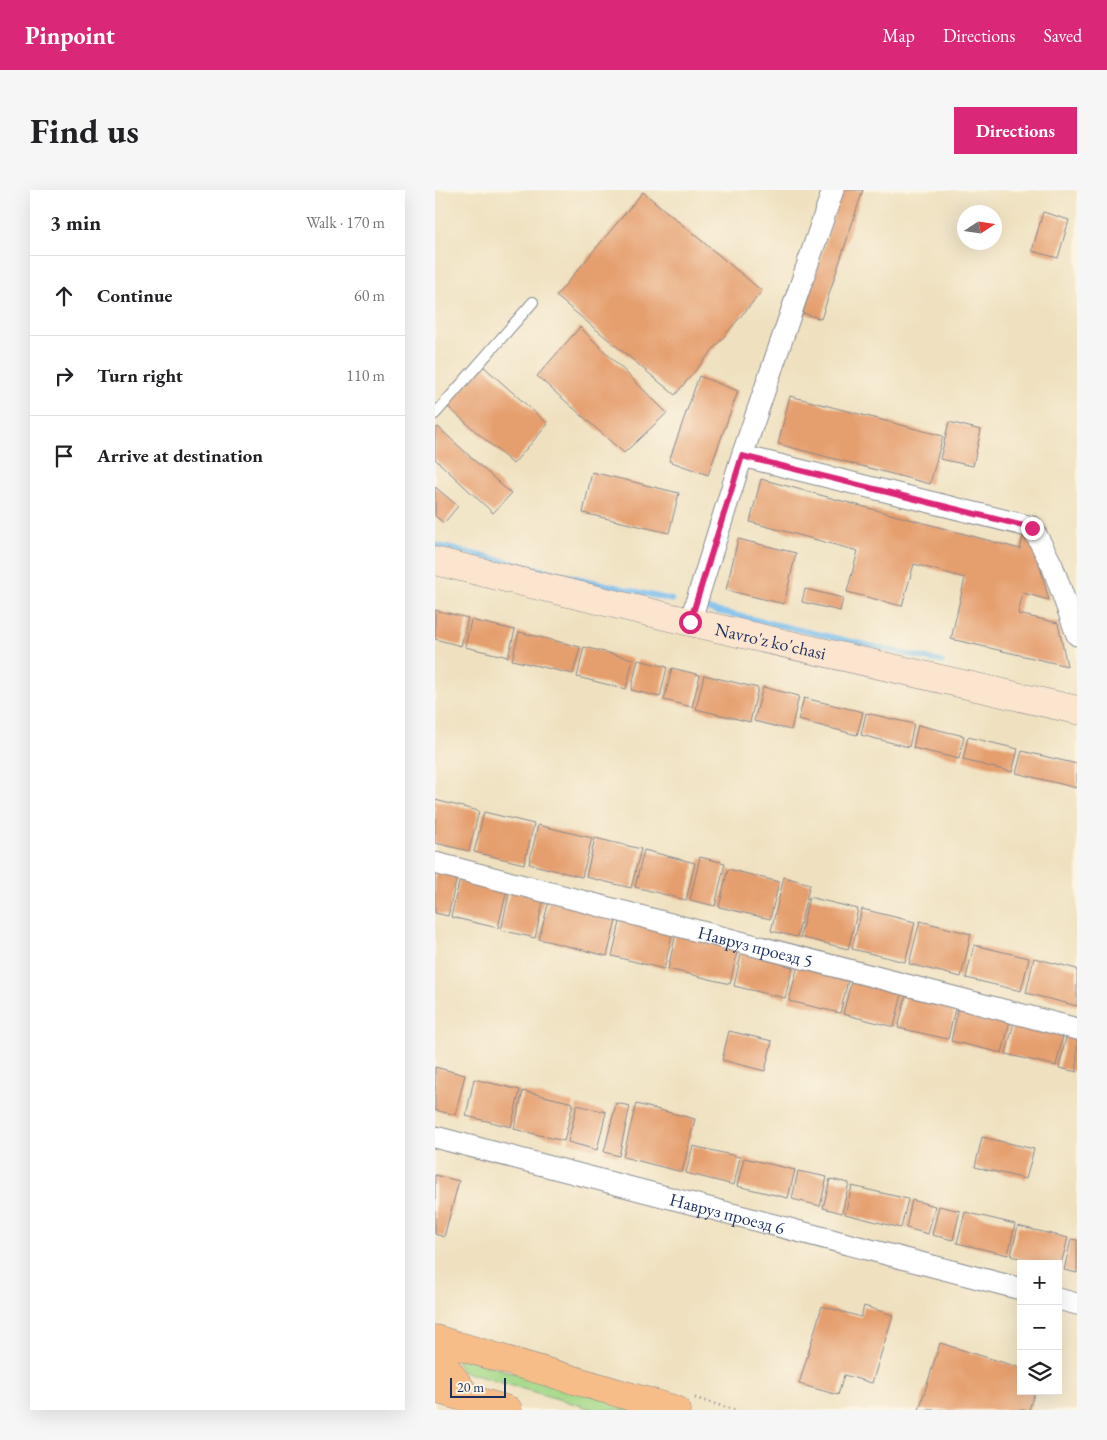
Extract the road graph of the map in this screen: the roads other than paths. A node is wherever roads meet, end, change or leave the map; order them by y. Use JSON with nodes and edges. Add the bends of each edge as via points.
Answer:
{"nodes":[{"id":1,"x":833,"y":190,"type":"edge"},
{"id":2,"x":533,"y":302,"type":"dead end"},
{"id":3,"x":435,"y":414,"type":"edge"},
{"id":4,"x":742,"y":456,"type":"junction"},
{"id":5,"x":435,"y":561,"type":"edge"},
{"id":6,"x":690,"y":622,"type":"junction"},
{"id":7,"x":1077,"y":635,"type":"edge"},
{"id":8,"x":1077,"y":710,"type":"edge"},
{"id":9,"x":435,"y":863,"type":"edge"},
{"id":10,"x":1077,"y":1029,"type":"edge"},
{"id":11,"x":435,"y":1137,"type":"edge"},
{"id":12,"x":1017,"y":1288,"type":"edge"},
{"id":13,"x":1062,"y":1300,"type":"edge"},
{"id":14,"x":1077,"y":1304,"type":"edge"},
{"id":15,"x":435,"y":1339,"type":"edge"},
{"id":16,"x":435,"y":1353,"type":"edge"},
{"id":17,"x":435,"y":1389,"type":"edge"},
{"id":18,"x":468,"y":1398,"type":"junction"},
{"id":19,"x":508,"y":1410,"type":"edge"},
{"id":20,"x":675,"y":1410,"type":"edge"}],
"edges":[{"from":1,"to":4,"type":"street"},
{"from":2,"to":3,"type":"lane"},
{"from":4,"to":6,"type":"street"},
{"from":4,"to":7,"type":"street","via":[[1032,528],[1052,565]]},
{"from":5,"to":6,"type":"street","name":"Navro'z ko'chasi"},
{"from":6,"to":8,"type":"street","name":"Navro'z ko'chasi"},
{"from":9,"to":10,"type":"street","name":"Навруз проезд 5"},
{"from":11,"to":12,"type":"street","name":"Навруз проезд 6"},
{"from":13,"to":14,"type":"street"},
{"from":15,"to":20,"type":"highway"},
{"from":16,"to":18,"type":"highway"},
{"from":17,"to":18,"type":"highway"},
{"from":18,"to":19,"type":"highway"}]}
